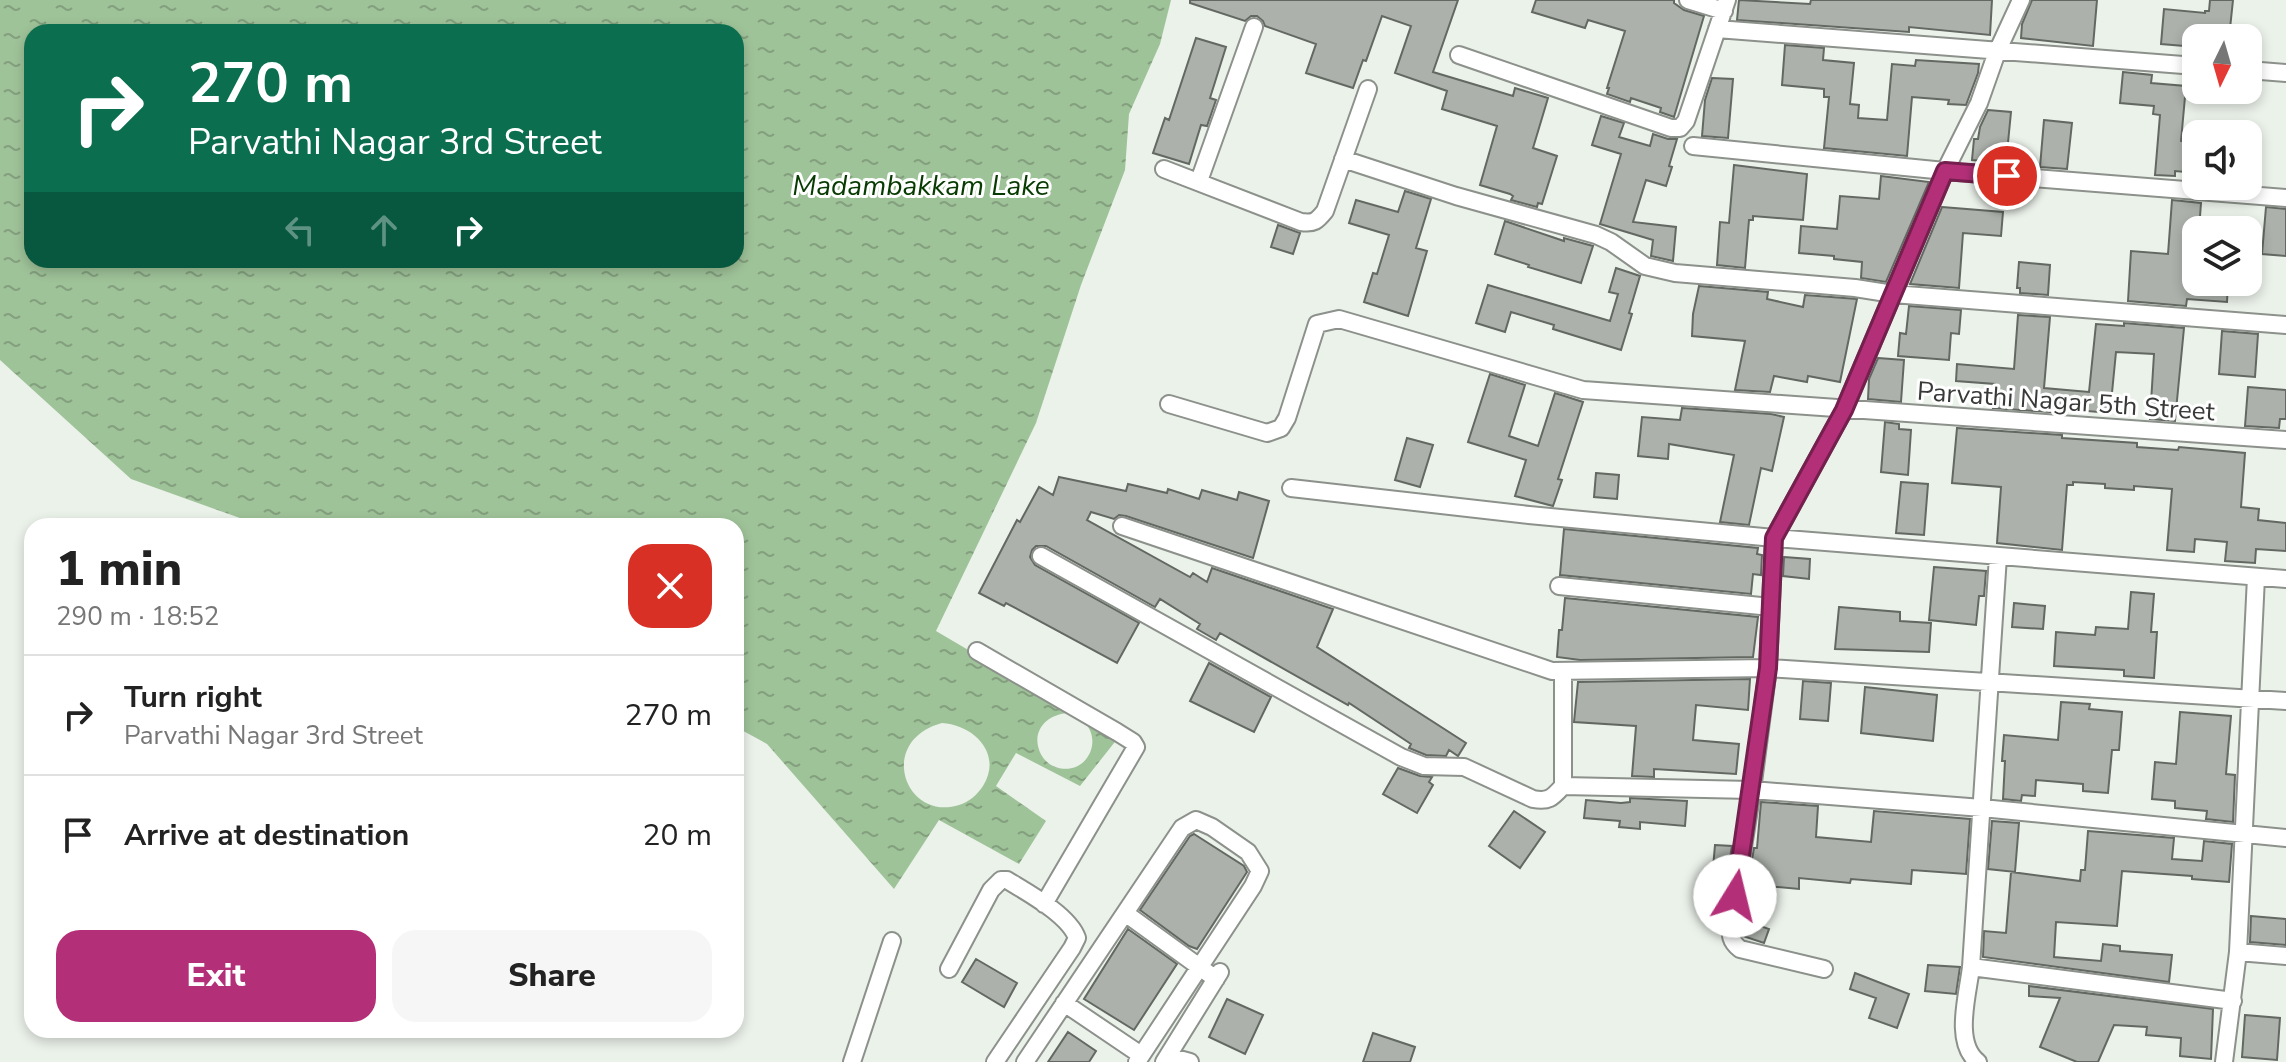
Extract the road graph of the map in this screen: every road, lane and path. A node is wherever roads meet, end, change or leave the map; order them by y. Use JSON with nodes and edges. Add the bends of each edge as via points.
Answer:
{"nodes":[{"id":1,"x":1688,"y":0,"type":"edge"},
{"id":2,"x":2021,"y":0,"type":"edge"},
{"id":3,"x":1725,"y":5,"type":"edge"},
{"id":4,"x":1254,"y":27,"type":"dead end"},
{"id":5,"x":1717,"y":29,"type":"junction"},
{"id":6,"x":1997,"y":52,"type":"junction"},
{"id":7,"x":1459,"y":55,"type":"dead end"},
{"id":8,"x":2182,"y":65,"type":"edge"},
{"id":9,"x":2262,"y":71,"type":"edge"},
{"id":10,"x":2286,"y":73,"type":"edge"},
{"id":11,"x":1368,"y":89,"type":"dead end"},
{"id":12,"x":1693,"y":146,"type":"dead end"},
{"id":13,"x":1343,"y":159,"type":"junction"},
{"id":14,"x":1164,"y":169,"type":"dead end"},
{"id":15,"x":1945,"y":171,"type":"junction"},
{"id":16,"x":1199,"y":181,"type":"junction"},
{"id":17,"x":2286,"y":198,"type":"edge"},
{"id":18,"x":1893,"y":294,"type":"junction"},
{"id":19,"x":2286,"y":325,"type":"edge"},
{"id":20,"x":1169,"y":404,"type":"dead end"},
{"id":21,"x":1844,"y":410,"type":"junction"},
{"id":22,"x":2286,"y":440,"type":"edge"},
{"id":23,"x":1291,"y":488,"type":"dead end"},
{"id":24,"x":1122,"y":526,"type":"dead end"},
{"id":25,"x":1774,"y":538,"type":"junction"},
{"id":26,"x":1041,"y":556,"type":"dead end"},
{"id":27,"x":1998,"y":556,"type":"junction"},
{"id":28,"x":2256,"y":577,"type":"junction"},
{"id":29,"x":2286,"y":579,"type":"edge"},
{"id":30,"x":1559,"y":586,"type":"dead end"},
{"id":31,"x":1771,"y":607,"type":"junction"},
{"id":32,"x":977,"y":651,"type":"dead end"},
{"id":33,"x":1768,"y":668,"type":"junction"},
{"id":34,"x":1563,"y":671,"type":"junction"},
{"id":35,"x":1990,"y":683,"type":"junction"},
{"id":36,"x":2250,"y":698,"type":"junction"},
{"id":37,"x":2286,"y":701,"type":"edge"},
{"id":38,"x":1563,"y":786,"type":"junction"},
{"id":39,"x":1752,"y":790,"type":"junction"},
{"id":40,"x":1982,"y":808,"type":"junction"},
{"id":41,"x":2246,"y":834,"type":"junction"},
{"id":42,"x":2286,"y":838,"type":"edge"},
{"id":43,"x":1044,"y":904,"type":"junction"},
{"id":44,"x":1125,"y":913,"type":"junction"},
{"id":45,"x":892,"y":941,"type":"dead end"},
{"id":46,"x":2238,"y":952,"type":"junction"},
{"id":47,"x":2286,"y":956,"type":"edge"},
{"id":48,"x":1200,"y":967,"type":"junction"},
{"id":49,"x":1971,"y":967,"type":"junction"},
{"id":50,"x":949,"y":969,"type":"dead end"},
{"id":51,"x":1824,"y":969,"type":"dead end"},
{"id":52,"x":2233,"y":1001,"type":"junction"},
{"id":53,"x":1064,"y":1003,"type":"junction"},
{"id":54,"x":1139,"y":1059,"type":"edge"},
{"id":55,"x":1166,"y":1059,"type":"edge"},
{"id":56,"x":852,"y":1062,"type":"edge"},
{"id":57,"x":995,"y":1062,"type":"edge"},
{"id":58,"x":1025,"y":1062,"type":"edge"},
{"id":59,"x":1190,"y":1062,"type":"edge"},
{"id":60,"x":1978,"y":1062,"type":"edge"},
{"id":61,"x":2224,"y":1062,"type":"edge"}],
"edges":[{"from":1,"to":3,"type":"street"},
{"from":2,"to":6,"type":"street"},
{"from":3,"to":5,"type":"street"},
{"from":4,"to":16,"type":"street"},
{"from":5,"to":6,"type":"street"},
{"from":5,"to":7,"type":"street","via":[[1680,128]]},
{"from":6,"to":8,"type":"street"},
{"from":6,"to":15,"type":"street"},
{"from":9,"to":10,"type":"street"},
{"from":11,"to":13,"type":"street"},
{"from":12,"to":15,"type":"street"},
{"from":13,"to":16,"type":"street","via":[[1325,211],[1311,223]]},
{"from":13,"to":18,"type":"street","via":[[1596,235],[1645,266]]},
{"from":14,"to":16,"type":"street"},
{"from":15,"to":17,"type":"street"},
{"from":15,"to":18,"type":"street"},
{"from":18,"to":19,"type":"street"},
{"from":18,"to":21,"type":"street"},
{"from":20,"to":21,"type":"street","name":"Parvathi Nagar 5th Street","via":[[1267,433],[1281,428],[1317,324],[1339,319],[1583,390]]},
{"from":21,"to":22,"type":"street","name":"Parvathi Nagar 5th Street"},
{"from":21,"to":25,"type":"street"},
{"from":23,"to":25,"type":"street"},
{"from":24,"to":34,"type":"street"},
{"from":25,"to":27,"type":"street"},
{"from":25,"to":31,"type":"street"},
{"from":26,"to":38,"type":"street","via":[[1401,757],[1424,766],[1464,767],[1545,802]]},
{"from":27,"to":28,"type":"street"},
{"from":27,"to":35,"type":"street"},
{"from":28,"to":29,"type":"street"},
{"from":28,"to":36,"type":"street"},
{"from":30,"to":31,"type":"street"},
{"from":31,"to":33,"type":"street"},
{"from":32,"to":43,"type":"street","via":[[1136,747]]},
{"from":33,"to":34,"type":"street"},
{"from":33,"to":35,"type":"street"},
{"from":33,"to":39,"type":"street"},
{"from":34,"to":38,"type":"street"},
{"from":35,"to":36,"type":"street"},
{"from":35,"to":40,"type":"street"},
{"from":36,"to":37,"type":"street"},
{"from":36,"to":41,"type":"street"},
{"from":38,"to":39,"type":"street"},
{"from":39,"to":40,"type":"street"},
{"from":39,"to":51,"type":"street","via":[[1731,923],[1733,943]]},
{"from":40,"to":41,"type":"street"},
{"from":40,"to":49,"type":"street"},
{"from":41,"to":42,"type":"street"},
{"from":41,"to":46,"type":"street"},
{"from":43,"to":50,"type":"street","via":[[1001,880]]},
{"from":43,"to":57,"type":"street","via":[[1077,938]]},
{"from":44,"to":48,"type":"street"},
{"from":44,"to":48,"type":"street","via":[[1182,828],[1196,820],[1248,852],[1260,871]]},
{"from":44,"to":53,"type":"street"},
{"from":45,"to":56,"type":"street"},
{"from":46,"to":47,"type":"street"},
{"from":46,"to":52,"type":"street"},
{"from":48,"to":54,"type":"street"},
{"from":48,"to":55,"type":"street","via":[[1218,975]]},
{"from":49,"to":52,"type":"street"},
{"from":49,"to":60,"type":"street","via":[[1963,1031]]},
{"from":52,"to":61,"type":"street"},
{"from":53,"to":54,"type":"street"},
{"from":53,"to":58,"type":"street"},
{"from":55,"to":59,"type":"street"}]}
